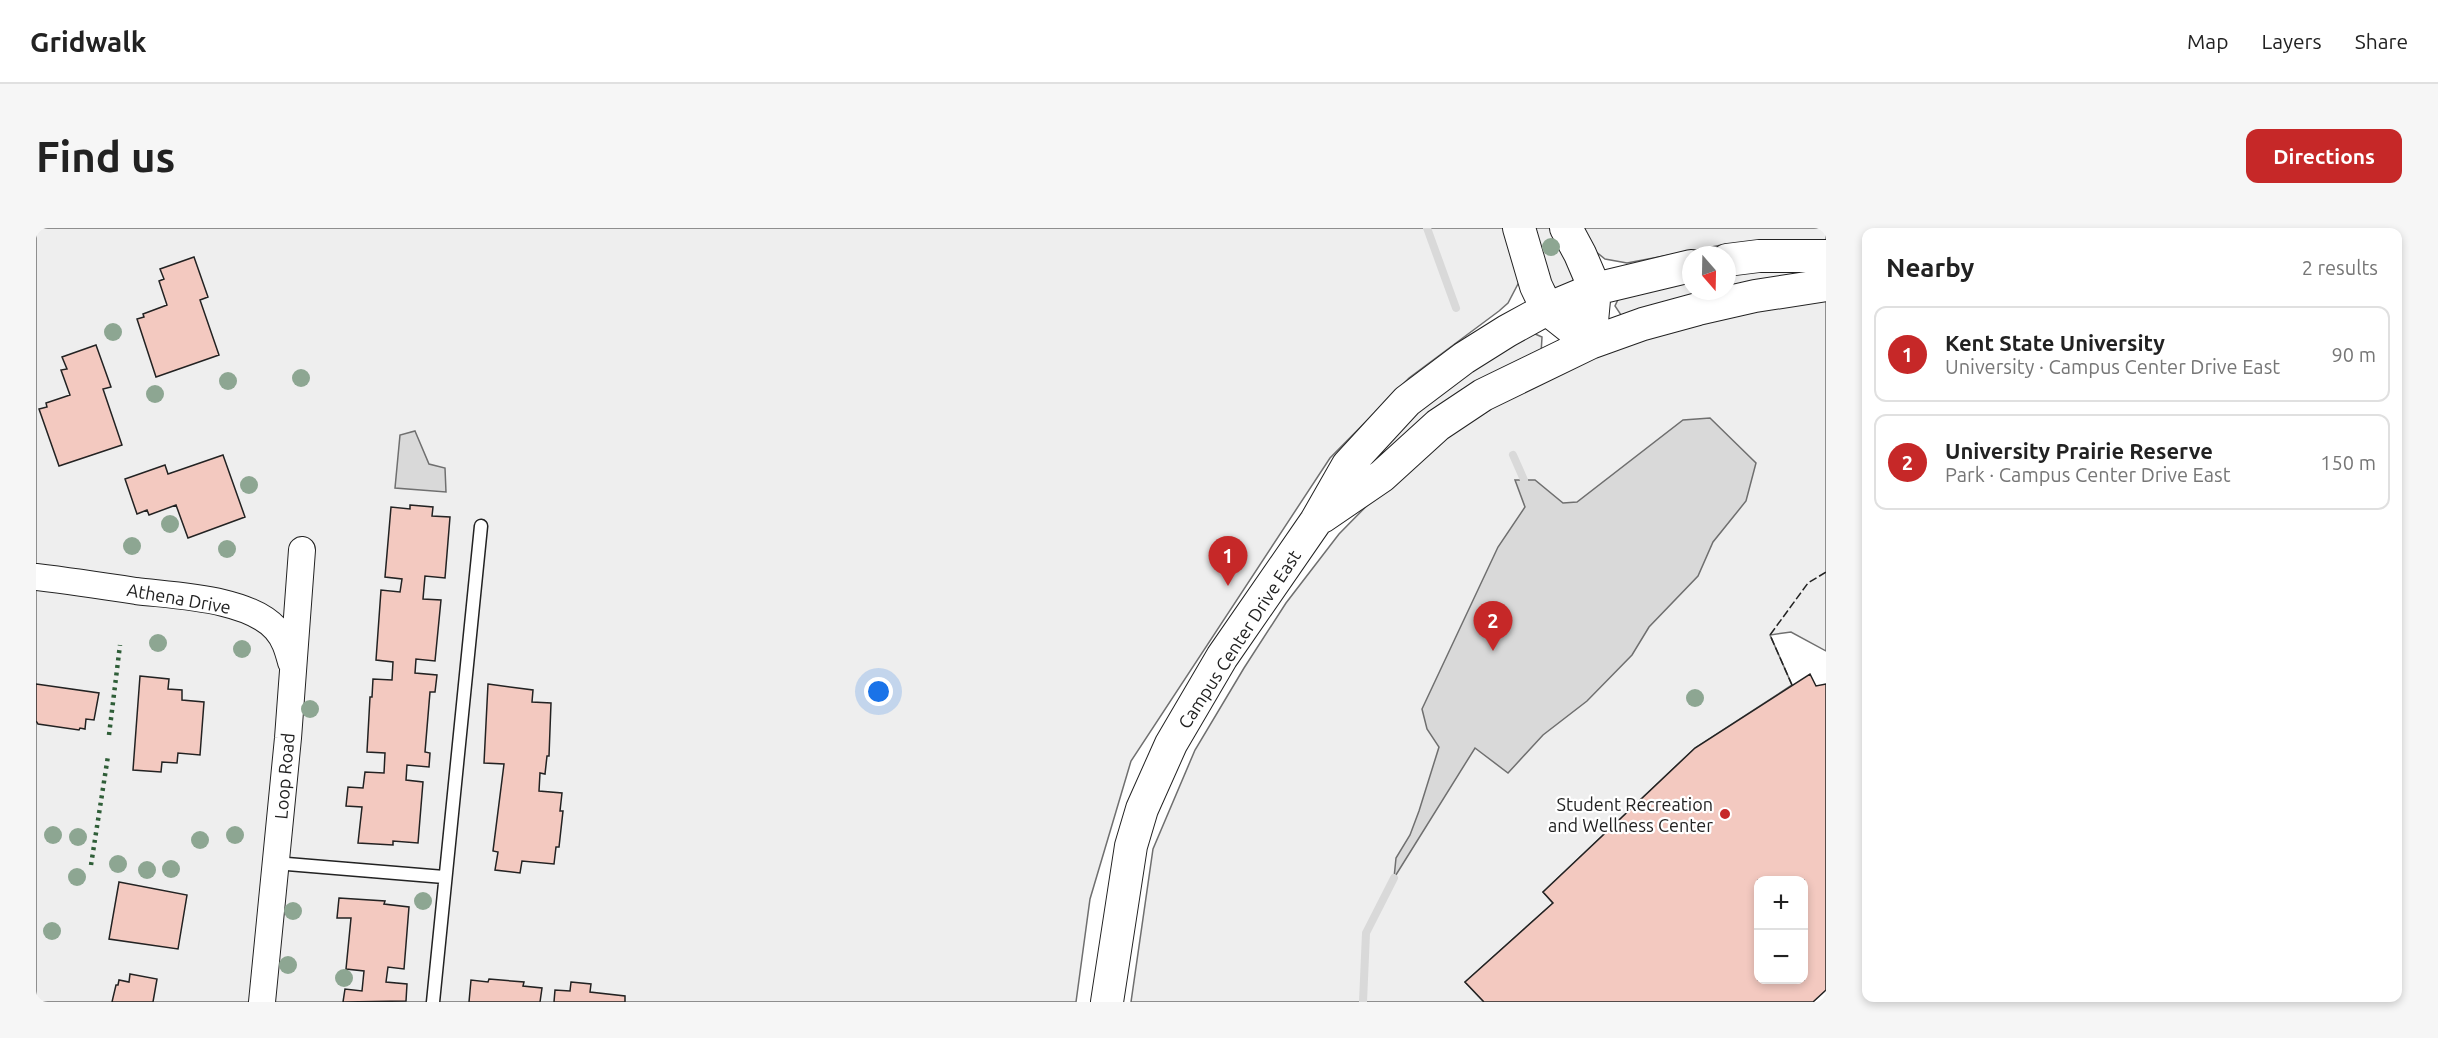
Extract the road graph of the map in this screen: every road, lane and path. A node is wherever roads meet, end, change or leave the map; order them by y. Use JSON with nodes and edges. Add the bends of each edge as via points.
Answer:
{"nodes":[{"id":1,"x":1519,"y":228,"type":"edge"},
{"id":2,"x":1566,"y":228,"type":"edge"},
{"id":3,"x":1826,"y":256,"type":"edge"},
{"id":4,"x":1736,"y":259,"type":"edge"},
{"id":5,"x":1682,"y":268,"type":"edge"},
{"id":6,"x":1826,"y":285,"type":"edge"},
{"id":7,"x":1595,"y":289,"type":"junction"},
{"id":8,"x":1547,"y":309,"type":"junction"},
{"id":9,"x":1590,"y":343,"type":"junction"},
{"id":10,"x":1316,"y":521,"type":"junction"},
{"id":11,"x":481,"y":526,"type":"dead end"},
{"id":12,"x":302,"y":550,"type":"dead end"},
{"id":13,"x":36,"y":577,"type":"edge"},
{"id":14,"x":292,"y":666,"type":"junction"},
{"id":15,"x":275,"y":863,"type":"junction"},
{"id":16,"x":444,"y":877,"type":"junction"},
{"id":17,"x":262,"y":1002,"type":"edge"},
{"id":18,"x":433,"y":1002,"type":"edge"},
{"id":19,"x":1107,"y":1002,"type":"edge"}],
"edges":[{"from":1,"to":8,"type":"street"},
{"from":2,"to":7,"type":"street"},
{"from":3,"to":4,"type":"street"},
{"from":5,"to":7,"type":"street","name":"Campus Center Drive East"},
{"from":6,"to":9,"type":"street","name":"Campus Center Drive East","via":[[1698,309]]},
{"from":7,"to":8,"type":"street","name":"Campus Center Drive East"},
{"from":7,"to":9,"type":"street"},
{"from":8,"to":9,"type":"street"},
{"from":8,"to":10,"type":"street","name":"Campus Center Drive East","via":[[1464,358],[1407,401],[1348,465]]},
{"from":9,"to":10,"type":"street","name":"Campus Center Drive East","via":[[1484,395],[1438,424],[1382,476]]},
{"from":10,"to":19,"type":"street","name":"Campus Center Drive East","via":[[1222,657],[1171,744],[1142,809],[1131,846]]},
{"from":11,"to":16,"type":"lane"},
{"from":12,"to":14,"type":"street","name":"Loop Road"},
{"from":13,"to":14,"type":"street","name":"Athena Drive","via":[[237,607],[276,628],[284,639]]},
{"from":14,"to":15,"type":"street","name":"Loop Road"},
{"from":15,"to":16,"type":"lane"},
{"from":15,"to":17,"type":"street","name":"Loop Road"},
{"from":16,"to":18,"type":"lane"}]}
